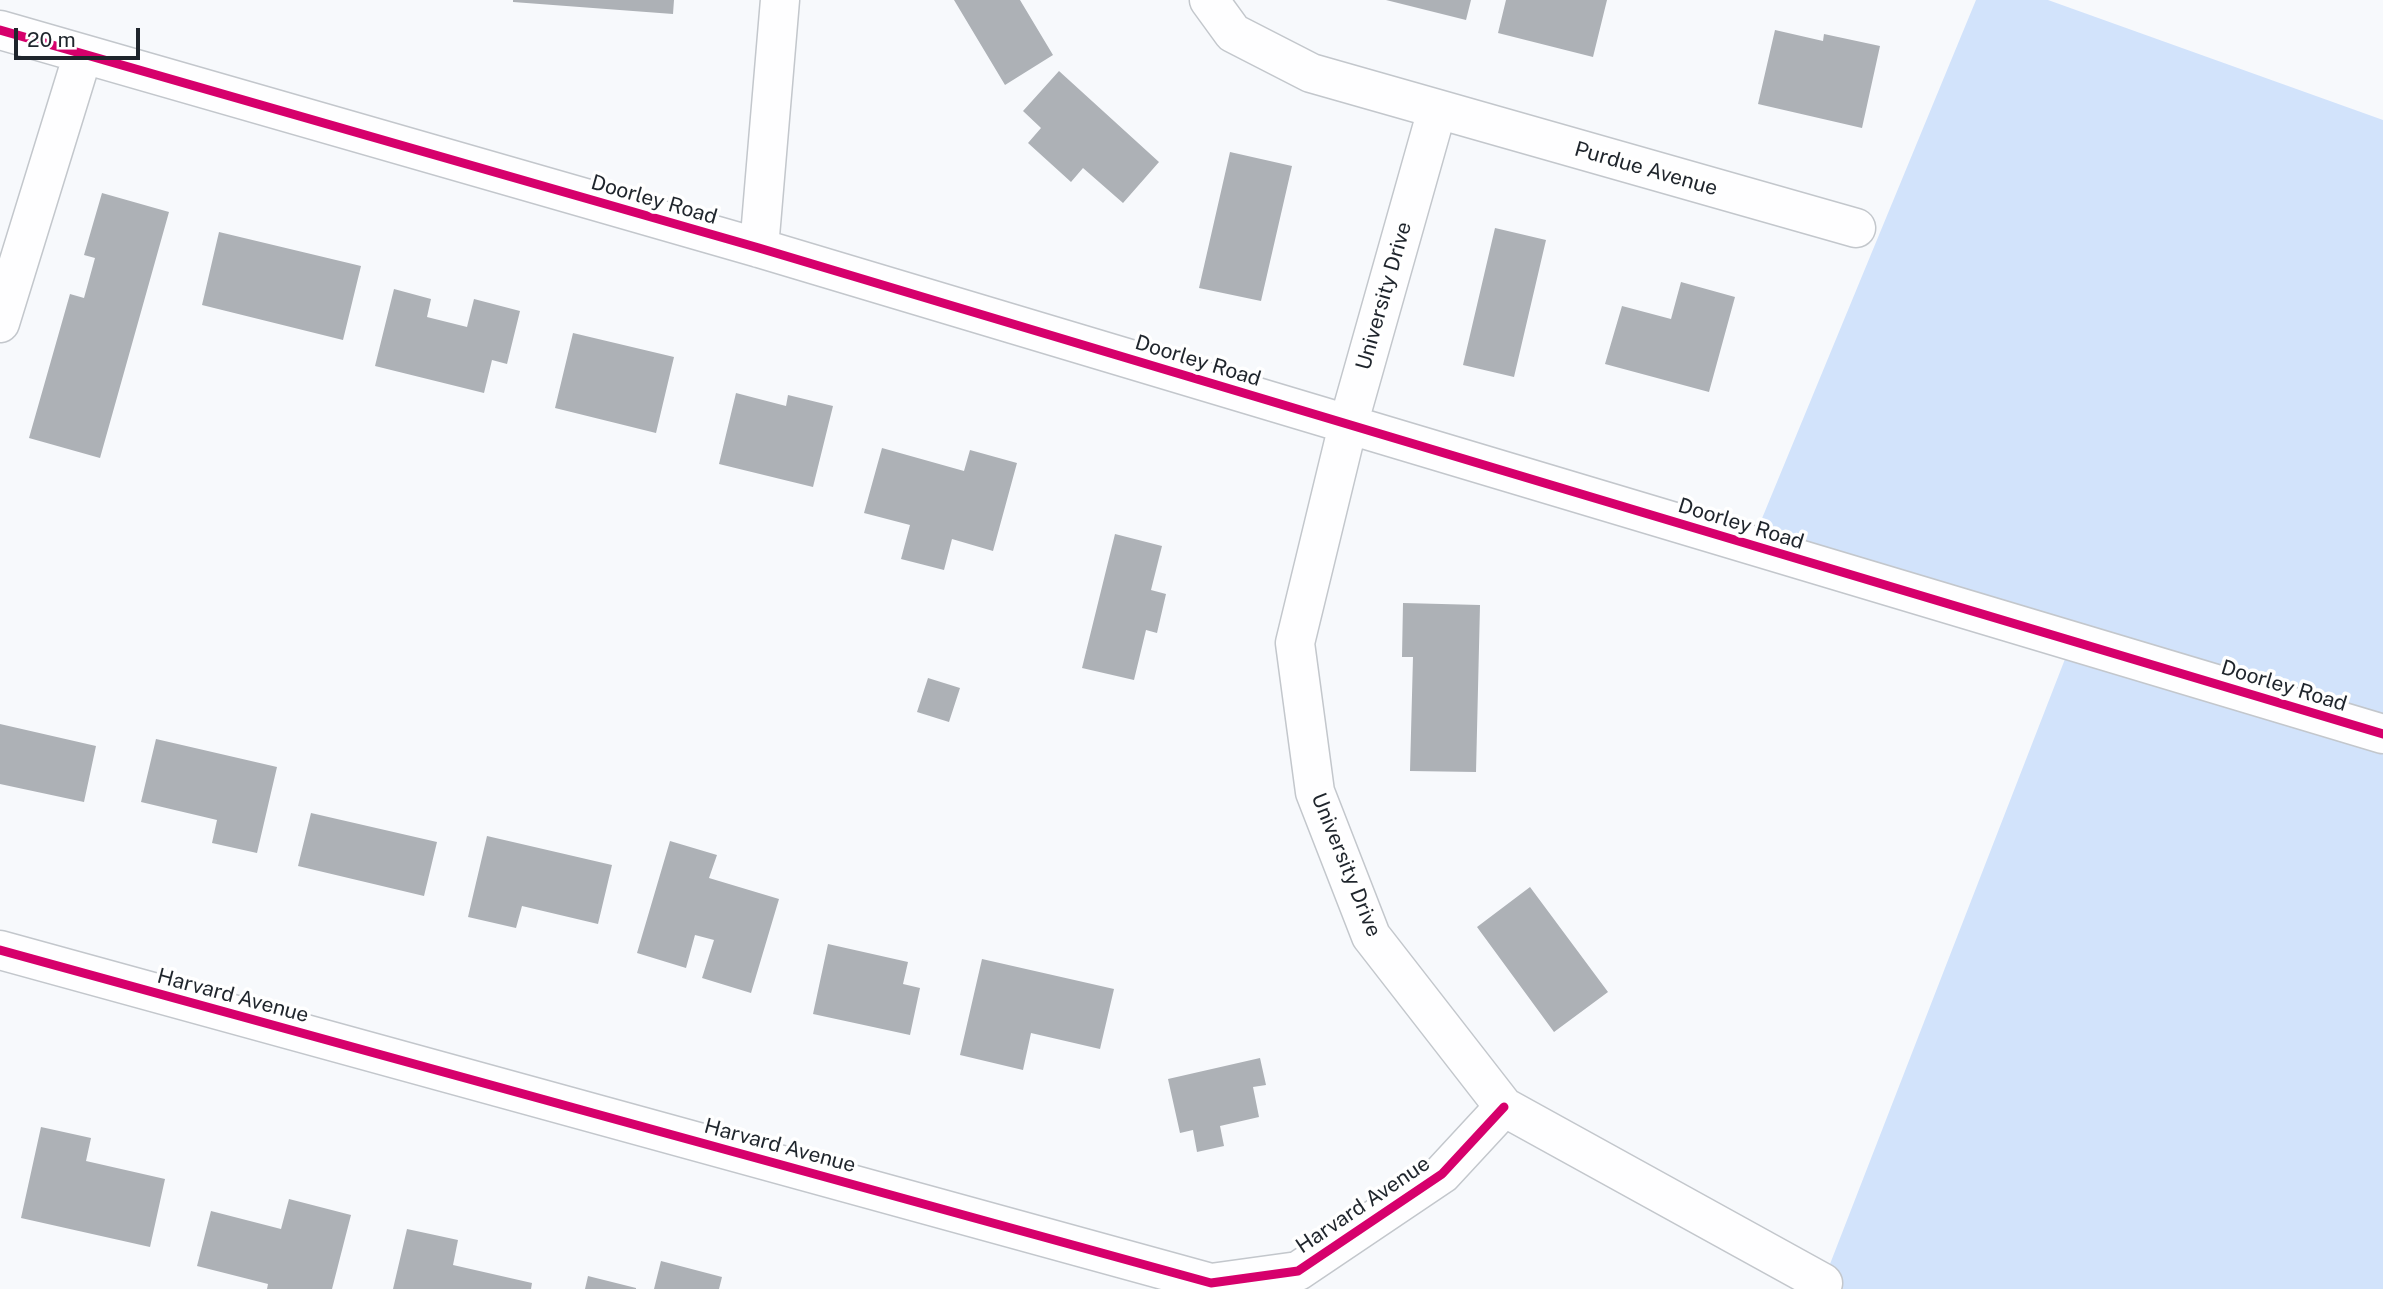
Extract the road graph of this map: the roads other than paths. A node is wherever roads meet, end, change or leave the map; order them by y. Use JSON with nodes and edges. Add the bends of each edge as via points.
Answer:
{"nodes":[{"id":1,"x":780,"y":0,"type":"edge"},
{"id":2,"x":1209,"y":0,"type":"edge"},
{"id":3,"x":0,"y":30,"type":"edge"},
{"id":4,"x":83,"y":54,"type":"junction"},
{"id":5,"x":1437,"y":110,"type":"junction"},
{"id":6,"x":1856,"y":228,"type":"dead end"},
{"id":7,"x":759,"y":248,"type":"junction"},
{"id":8,"x":0,"y":323,"type":"edge"},
{"id":9,"x":1348,"y":425,"type":"junction"},
{"id":10,"x":2383,"y":734,"type":"edge"},
{"id":11,"x":0,"y":950,"type":"edge"},
{"id":12,"x":1504,"y":1107,"type":"junction"},
{"id":13,"x":1824,"y":1283,"type":"dead end"}],
"edges":[{"from":1,"to":7,"type":"street"},
{"from":2,"to":5,"type":"street","name":"Purdue Avenue","via":[[1233,33],[1311,73]]},
{"from":3,"to":4,"type":"street","name":"Doorley Road"},
{"from":4,"to":7,"type":"street","name":"Doorley Road"},
{"from":4,"to":8,"type":"street"},
{"from":5,"to":6,"type":"street","name":"Purdue Avenue"},
{"from":5,"to":9,"type":"street","name":"University Drive"},
{"from":7,"to":9,"type":"street","name":"Doorley Road"},
{"from":9,"to":10,"type":"street","name":"Doorley Road"},
{"from":9,"to":12,"type":"street","name":"University Drive","via":[[1295,643],[1315,792],[1371,936]]},
{"from":11,"to":12,"type":"street","name":"Harvard Avenue","via":[[1211,1283],[1298,1271],[1441,1174]]},
{"from":12,"to":13,"type":"street","name":"University Drive"}]}
